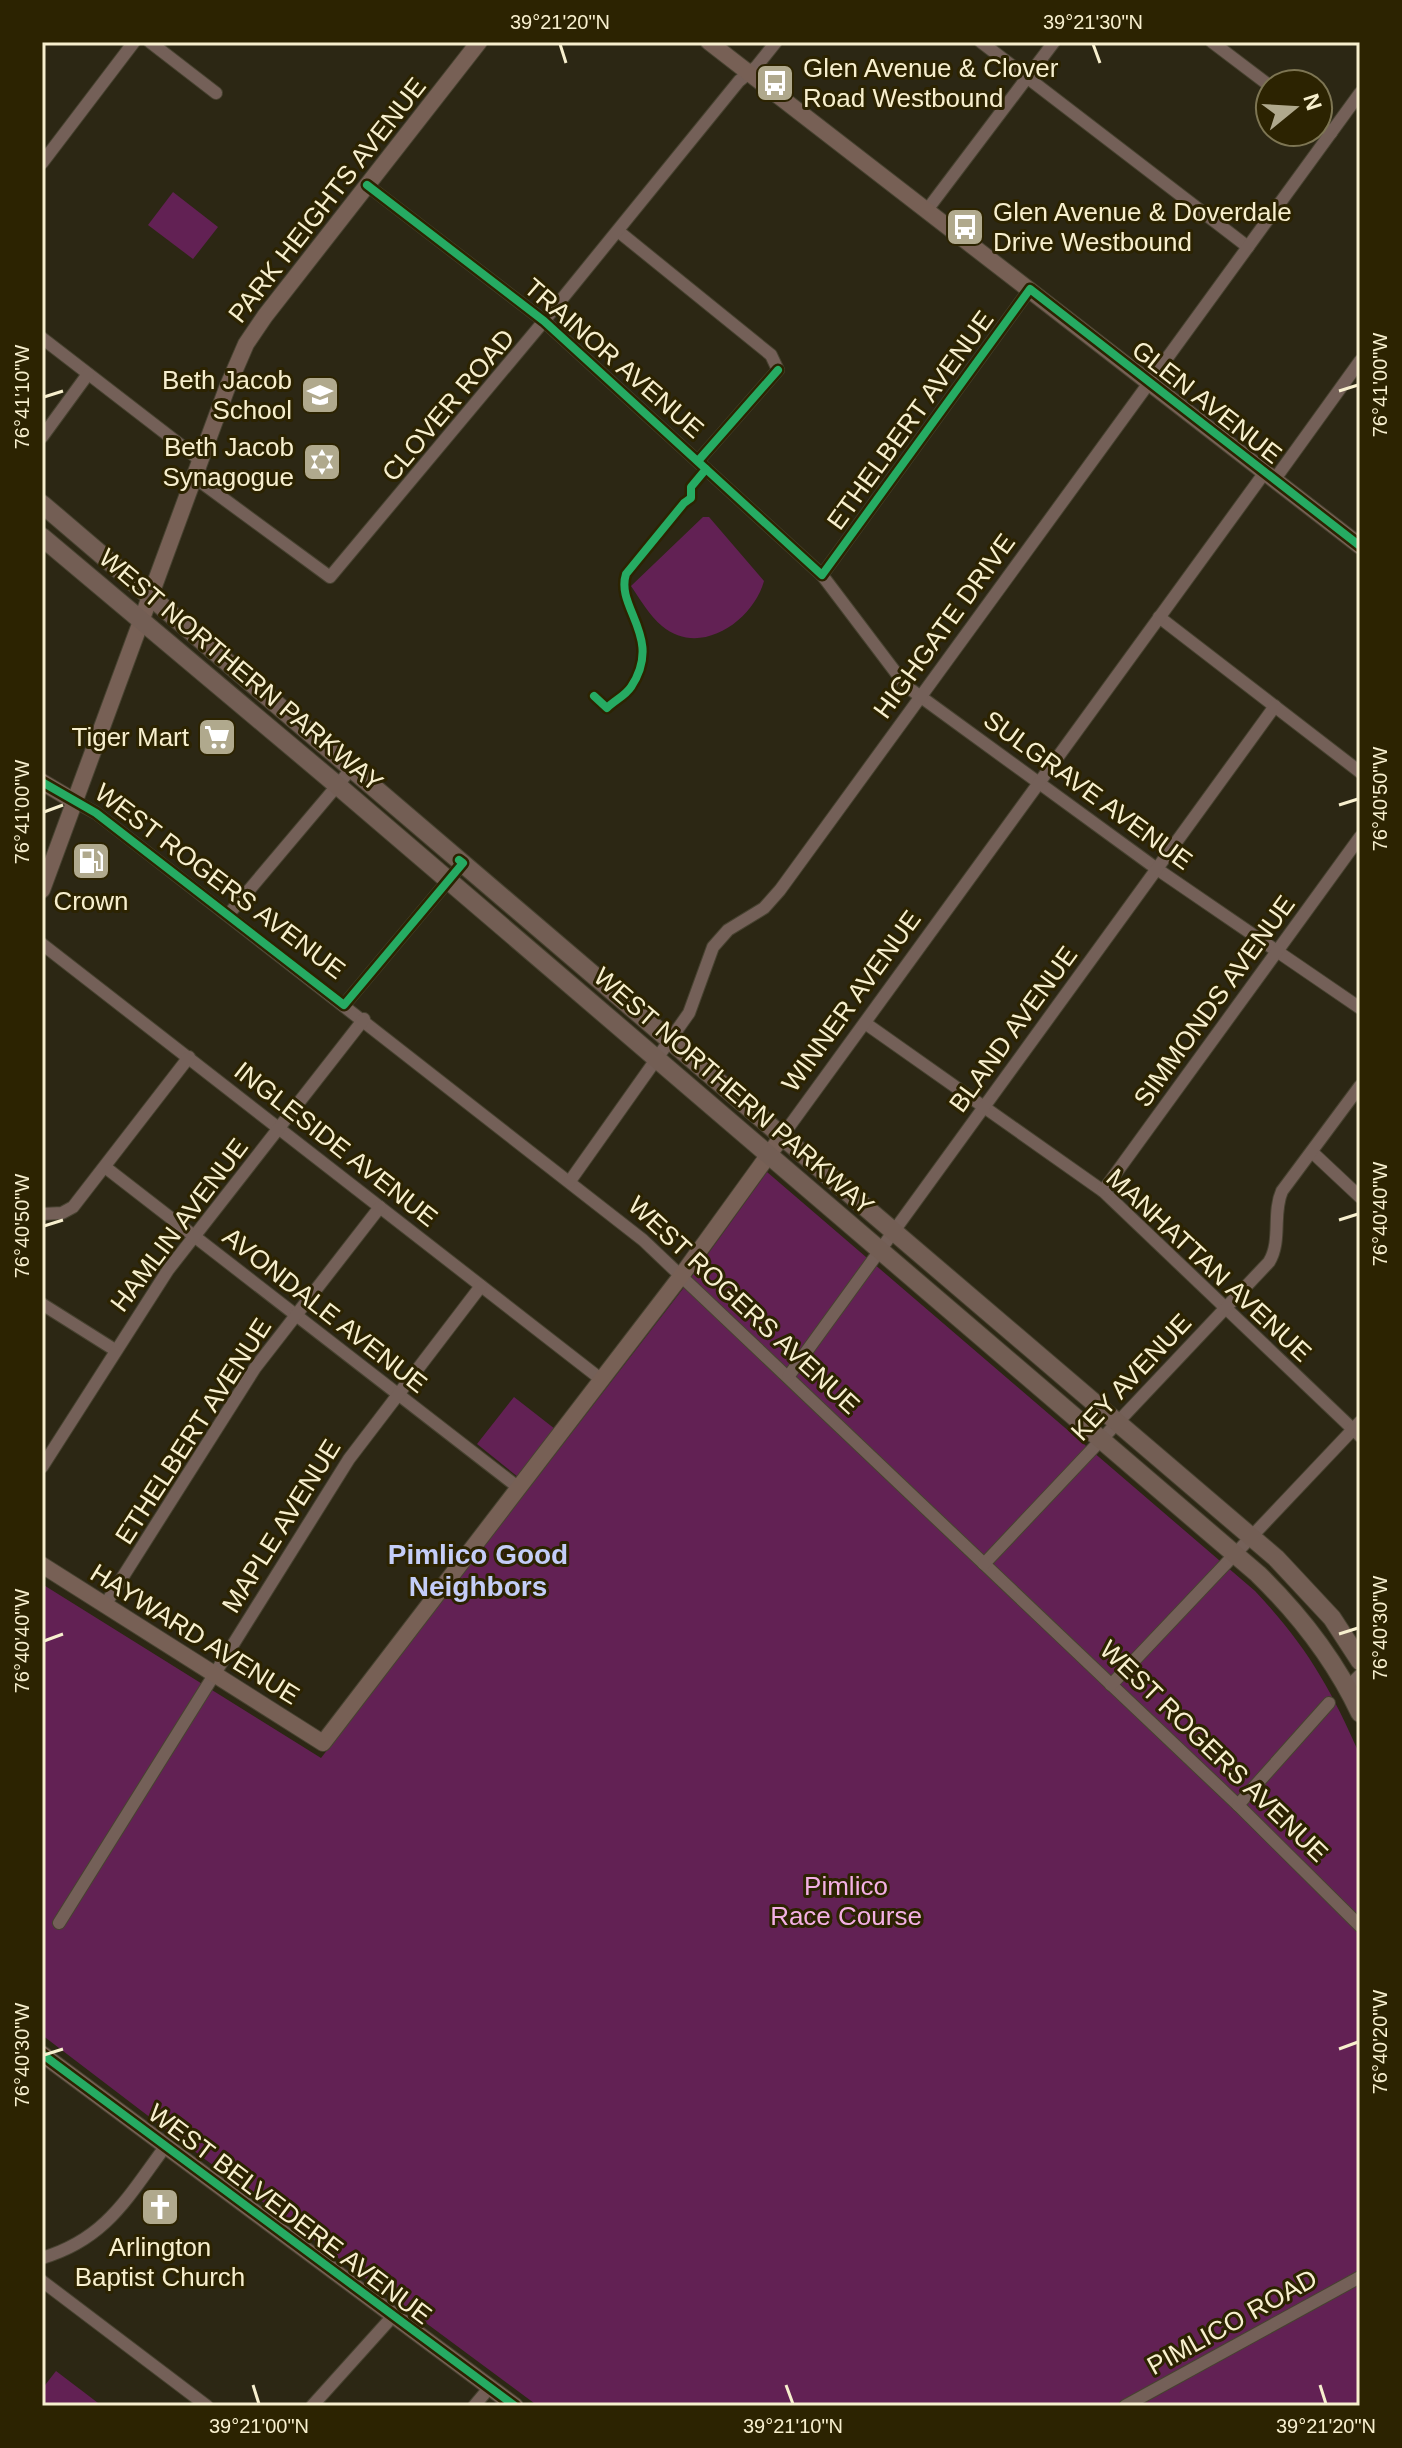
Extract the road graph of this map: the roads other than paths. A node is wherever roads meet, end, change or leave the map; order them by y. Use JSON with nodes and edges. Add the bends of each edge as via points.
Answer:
{"nodes":[{"id":1,"x":134,"y":42,"type":"edge"},
{"id":2,"x":150,"y":42,"type":"edge"},
{"id":3,"x":479,"y":42,"type":"edge"},
{"id":4,"x":709,"y":42,"type":"edge"},
{"id":5,"x":776,"y":42,"type":"edge"},
{"id":6,"x":981,"y":42,"type":"edge"},
{"id":7,"x":1054,"y":42,"type":"edge"},
{"id":8,"x":1212,"y":42,"type":"edge"},
{"id":9,"x":749,"y":73,"type":"junction"},
{"id":10,"x":1254,"y":74,"type":"edge"},
{"id":11,"x":1027,"y":77,"type":"junction"},
{"id":12,"x":216,"y":93,"type":"dead end"},
{"id":13,"x":1360,"y":93,"type":"edge"},
{"id":14,"x":1334,"y":129,"type":"edge"},
{"id":15,"x":1320,"y":148,"type":"edge"},
{"id":16,"x":42,"y":163,"type":"edge"},
{"id":17,"x":367,"y":185,"type":"junction"},
{"id":18,"x":927,"y":210,"type":"junction"},
{"id":19,"x":618,"y":231,"type":"junction"},
{"id":20,"x":1248,"y":247,"type":"junction"},
{"id":21,"x":1030,"y":289,"type":"junction"},
{"id":22,"x":544,"y":321,"type":"junction"},
{"id":23,"x":42,"y":338,"type":"edge"},
{"id":24,"x":1360,"y":361,"type":"edge"},
{"id":25,"x":88,"y":374,"type":"junction"},
{"id":26,"x":1148,"y":383,"type":"junction"},
{"id":27,"x":42,"y":437,"type":"edge"},
{"id":28,"x":200,"y":460,"type":"junction"},
{"id":29,"x":698,"y":461,"type":"junction"},
{"id":30,"x":1270,"y":476,"type":"junction"},
{"id":31,"x":194,"y":477,"type":"junction"},
{"id":32,"x":42,"y":504,"type":"edge"},
{"id":33,"x":42,"y":525,"type":"edge"},
{"id":34,"x":42,"y":537,"type":"edge"},
{"id":35,"x":1360,"y":546,"type":"edge"},
{"id":36,"x":822,"y":575,"type":"junction"},
{"id":37,"x":150,"y":595,"type":"junction"},
{"id":38,"x":1159,"y":617,"type":"junction"},
{"id":39,"x":140,"y":619,"type":"junction"},
{"id":40,"x":920,"y":696,"type":"junction"},
{"id":41,"x":1275,"y":706,"type":"junction"},
{"id":42,"x":352,"y":768,"type":"junction"},
{"id":43,"x":1360,"y":772,"type":"edge"},
{"id":44,"x":42,"y":782,"type":"edge"},
{"id":45,"x":1039,"y":783,"type":"junction"},
{"id":46,"x":337,"y":785,"type":"junction"},
{"id":47,"x":74,"y":801,"type":"junction"},
{"id":48,"x":1360,"y":837,"type":"edge"},
{"id":49,"x":463,"y":863,"type":"junction"},
{"id":50,"x":1157,"y":869,"type":"junction"},
{"id":51,"x":449,"y":880,"type":"junction"},
{"id":52,"x":42,"y":890,"type":"edge"},
{"id":53,"x":228,"y":915,"type":"junction"},
{"id":54,"x":42,"y":944,"type":"edge"},
{"id":55,"x":1278,"y":951,"type":"junction"},
{"id":56,"x":344,"y":1005,"type":"junction"},
{"id":57,"x":1360,"y":1008,"type":"edge"},
{"id":58,"x":364,"y":1019,"type":"junction"},
{"id":59,"x":865,"y":1023,"type":"junction"},
{"id":60,"x":672,"y":1041,"type":"junction"},
{"id":61,"x":189,"y":1057,"type":"junction"},
{"id":62,"x":657,"y":1060,"type":"junction"},
{"id":63,"x":1360,"y":1086,"type":"edge"},
{"id":64,"x":983,"y":1108,"type":"junction"},
{"id":65,"x":279,"y":1128,"type":"junction"},
{"id":66,"x":783,"y":1135,"type":"junction"},
{"id":67,"x":1312,"y":1152,"type":"junction"},
{"id":68,"x":768,"y":1156,"type":"junction"},
{"id":69,"x":105,"y":1167,"type":"junction"},
{"id":70,"x":570,"y":1181,"type":"junction"},
{"id":71,"x":1103,"y":1191,"type":"junction"},
{"id":72,"x":1360,"y":1197,"type":"edge"},
{"id":73,"x":380,"y":1207,"type":"junction"},
{"id":74,"x":42,"y":1214,"type":"edge"},
{"id":75,"x":894,"y":1230,"type":"junction"},
{"id":76,"x":195,"y":1236,"type":"junction"},
{"id":77,"x":879,"y":1251,"type":"junction"},
{"id":78,"x":681,"y":1276,"type":"junction"},
{"id":79,"x":481,"y":1286,"type":"junction"},
{"id":80,"x":42,"y":1304,"type":"edge"},
{"id":81,"x":1225,"y":1309,"type":"junction"},
{"id":82,"x":296,"y":1315,"type":"junction"},
{"id":83,"x":115,"y":1350,"type":"junction"},
{"id":84,"x":788,"y":1377,"type":"junction"},
{"id":85,"x":602,"y":1380,"type":"junction"},
{"id":86,"x":398,"y":1395,"type":"junction"},
{"id":87,"x":1119,"y":1423,"type":"junction"},
{"id":88,"x":1358,"y":1429,"type":"edge"},
{"id":89,"x":1102,"y":1441,"type":"junction"},
{"id":90,"x":42,"y":1467,"type":"edge"},
{"id":91,"x":519,"y":1488,"type":"junction"},
{"id":92,"x":1250,"y":1535,"type":"junction"},
{"id":93,"x":1234,"y":1553,"type":"junction"},
{"id":94,"x":984,"y":1564,"type":"junction"},
{"id":95,"x":42,"y":1565,"type":"edge"},
{"id":96,"x":105,"y":1605,"type":"junction"},
{"id":97,"x":1360,"y":1661,"type":"edge"},
{"id":98,"x":214,"y":1675,"type":"junction"},
{"id":99,"x":1354,"y":1682,"type":"edge"},
{"id":100,"x":1111,"y":1685,"type":"junction"},
{"id":101,"x":1329,"y":1703,"type":"dead end"},
{"id":102,"x":1360,"y":1713,"type":"edge"},
{"id":103,"x":323,"y":1743,"type":"joint"},
{"id":104,"x":1238,"y":1805,"type":"junction"},
{"id":105,"x":59,"y":1923,"type":"dead end"},
{"id":106,"x":1360,"y":1926,"type":"edge"},
{"id":107,"x":42,"y":2054,"type":"edge"},
{"id":108,"x":165,"y":2147,"type":"junction"},
{"id":109,"x":42,"y":2258,"type":"edge"},
{"id":110,"x":1360,"y":2277,"type":"edge"},
{"id":111,"x":42,"y":2281,"type":"edge"},
{"id":112,"x":393,"y":2316,"type":"junction"},
{"id":113,"x":490,"y":2387,"type":"junction"},
{"id":114,"x":207,"y":2406,"type":"edge"},
{"id":115,"x":312,"y":2406,"type":"edge"},
{"id":116,"x":474,"y":2406,"type":"edge"},
{"id":117,"x":515,"y":2406,"type":"edge"},
{"id":118,"x":1125,"y":2406,"type":"edge"}],
"edges":[{"from":1,"to":16,"type":"street"},
{"from":2,"to":12,"type":"street"},
{"from":3,"to":17,"type":"street","name":"PARK HEIGHTS AVENUE"},
{"from":4,"to":9,"type":"street","name":"GLEN AVENUE"},
{"from":5,"to":9,"type":"street","name":"CLOVER ROAD"},
{"from":6,"to":11,"type":"street"},
{"from":7,"to":11,"type":"street"},
{"from":8,"to":10,"type":"street"},
{"from":9,"to":18,"type":"street","name":"GLEN AVENUE"},
{"from":9,"to":19,"type":"street","name":"CLOVER ROAD"},
{"from":11,"to":18,"type":"street"},
{"from":11,"to":20,"type":"street"},
{"from":13,"to":14,"type":"street","name":"HIGHGATE DRIVE"},
{"from":15,"to":20,"type":"street","name":"HIGHGATE DRIVE"},
{"from":17,"to":22,"type":"street","name":"TRAINOR AVENUE"},
{"from":17,"to":28,"type":"street","name":"PARK HEIGHTS AVENUE","via":[[246,344]]},
{"from":18,"to":21,"type":"street","name":"GLEN AVENUE"},
{"from":19,"to":22,"type":"street","name":"CLOVER ROAD"},
{"from":19,"to":29,"type":"street","via":[[771,355],[778,370]]},
{"from":20,"to":26,"type":"street","name":"HIGHGATE DRIVE"},
{"from":21,"to":26,"type":"street","name":"GLEN AVENUE"},
{"from":21,"to":36,"type":"street","name":"ETHELBERT AVENUE"},
{"from":22,"to":29,"type":"street","name":"TRAINOR AVENUE"},
{"from":22,"to":31,"type":"street","name":"CLOVER ROAD","via":[[330,577]]},
{"from":23,"to":25,"type":"street"},
{"from":24,"to":30,"type":"street","name":"WINNER AVENUE"},
{"from":25,"to":27,"type":"street"},
{"from":25,"to":28,"type":"street"},
{"from":26,"to":30,"type":"street","name":"GLEN AVENUE"},
{"from":26,"to":40,"type":"street","name":"HIGHGATE DRIVE"},
{"from":28,"to":31,"type":"street","name":"PARK HEIGHTS AVENUE"},
{"from":29,"to":36,"type":"street","name":"TRAINOR AVENUE"},
{"from":30,"to":35,"type":"street","name":"GLEN AVENUE"},
{"from":30,"to":38,"type":"street","name":"WINNER AVENUE"},
{"from":31,"to":37,"type":"street","name":"PARK HEIGHTS AVENUE"},
{"from":32,"to":37,"type":"main road","name":"WEST NORTHERN PARKWAY"},
{"from":33,"to":37,"type":"main road","via":[[136,597]]},
{"from":34,"to":39,"type":"main road","name":"WEST NORTHERN PARKWAY"},
{"from":36,"to":40,"type":"street","name":"SULGRAVE AVENUE","via":[[895,674]]},
{"from":37,"to":39,"type":"street","name":"PARK HEIGHTS AVENUE"},
{"from":37,"to":42,"type":"main road","name":"WEST NORTHERN PARKWAY"},
{"from":38,"to":41,"type":"street"},
{"from":38,"to":45,"type":"street","name":"WINNER AVENUE"},
{"from":39,"to":46,"type":"main road","name":"WEST NORTHERN PARKWAY"},
{"from":39,"to":47,"type":"street","name":"PARK HEIGHTS AVENUE"},
{"from":40,"to":45,"type":"street","name":"SULGRAVE AVENUE"},
{"from":40,"to":60,"type":"street","name":"HIGHGATE DRIVE","via":[[780,890],[713,947],[695,1001]]},
{"from":41,"to":43,"type":"street"},
{"from":41,"to":50,"type":"street","name":"BLAND AVENUE"},
{"from":42,"to":46,"type":"street"},
{"from":42,"to":49,"type":"main road","name":"WEST NORTHERN PARKWAY"},
{"from":44,"to":47,"type":"street","name":"WEST ROGERS AVENUE"},
{"from":45,"to":50,"type":"street","name":"SULGRAVE AVENUE"},
{"from":45,"to":59,"type":"street","name":"WINNER AVENUE"},
{"from":46,"to":51,"type":"main road","name":"WEST NORTHERN PARKWAY"},
{"from":46,"to":53,"type":"street"},
{"from":47,"to":52,"type":"street","name":"PARK HEIGHTS AVENUE"},
{"from":47,"to":53,"type":"street","name":"WEST ROGERS AVENUE"},
{"from":48,"to":55,"type":"street","name":"SIMMONDS AVENUE"},
{"from":49,"to":51,"type":"street"},
{"from":49,"to":60,"type":"main road","name":"WEST NORTHERN PARKWAY"},
{"from":50,"to":55,"type":"street","name":"SULGRAVE AVENUE"},
{"from":50,"to":64,"type":"street","name":"BLAND AVENUE"},
{"from":51,"to":56,"type":"street"},
{"from":51,"to":62,"type":"main road","name":"WEST NORTHERN PARKWAY"},
{"from":53,"to":56,"type":"street","name":"WEST ROGERS AVENUE"},
{"from":54,"to":61,"type":"street","name":"INGLESIDE AVENUE"},
{"from":55,"to":57,"type":"street","name":"SULGRAVE AVENUE"},
{"from":55,"to":71,"type":"street","name":"SIMMONDS AVENUE"},
{"from":56,"to":58,"type":"street","name":"WEST ROGERS AVENUE"},
{"from":58,"to":65,"type":"street","name":"HAMLIN AVENUE"},
{"from":58,"to":70,"type":"street","name":"WEST ROGERS AVENUE"},
{"from":59,"to":64,"type":"street","name":"MANHATTAN AVENUE"},
{"from":59,"to":66,"type":"street","name":"WINNER AVENUE"},
{"from":60,"to":62,"type":"street","name":"HIGHGATE DRIVE"},
{"from":60,"to":66,"type":"main road","name":"WEST NORTHERN PARKWAY"},
{"from":61,"to":65,"type":"street","name":"INGLESIDE AVENUE"},
{"from":61,"to":69,"type":"street"},
{"from":62,"to":68,"type":"main road","name":"WEST NORTHERN PARKWAY"},
{"from":62,"to":70,"type":"street","name":"HIGHGATE DRIVE"},
{"from":63,"to":67,"type":"street","name":"KEY AVENUE"},
{"from":64,"to":71,"type":"street","name":"MANHATTAN AVENUE"},
{"from":64,"to":75,"type":"street","name":"BLAND AVENUE"},
{"from":65,"to":73,"type":"street","name":"INGLESIDE AVENUE"},
{"from":65,"to":76,"type":"street","name":"HAMLIN AVENUE"},
{"from":66,"to":68,"type":"street","name":"WINNER AVENUE"},
{"from":66,"to":75,"type":"main road","name":"WEST NORTHERN PARKWAY"},
{"from":67,"to":72,"type":"street"},
{"from":67,"to":81,"type":"street","name":"KEY AVENUE","via":[[1279,1198],[1273,1256]]},
{"from":68,"to":77,"type":"main road","name":"WEST NORTHERN PARKWAY"},
{"from":68,"to":78,"type":"street","name":"WINNER AVENUE"},
{"from":69,"to":74,"type":"street","via":[[67,1212]]},
{"from":69,"to":76,"type":"street","name":"AVONDALE AVENUE"},
{"from":70,"to":78,"type":"street","name":"WEST ROGERS AVENUE"},
{"from":71,"to":81,"type":"street","name":"MANHATTAN AVENUE"},
{"from":73,"to":79,"type":"street","name":"INGLESIDE AVENUE"},
{"from":73,"to":82,"type":"street","name":"ETHELBERT AVENUE"},
{"from":75,"to":77,"type":"street","name":"BLAND AVENUE"},
{"from":75,"to":87,"type":"main road","name":"WEST NORTHERN PARKWAY"},
{"from":76,"to":82,"type":"street","name":"AVONDALE AVENUE"},
{"from":76,"to":83,"type":"street","name":"HAMLIN AVENUE"},
{"from":77,"to":84,"type":"street","name":"BLAND AVENUE"},
{"from":77,"to":89,"type":"main road","name":"WEST NORTHERN PARKWAY"},
{"from":78,"to":84,"type":"street","name":"WEST ROGERS AVENUE"},
{"from":78,"to":85,"type":"street","name":"WINNER AVENUE"},
{"from":79,"to":85,"type":"street","name":"INGLESIDE AVENUE"},
{"from":79,"to":86,"type":"street","name":"MAPLE AVENUE"},
{"from":80,"to":83,"type":"street"},
{"from":81,"to":87,"type":"street","name":"KEY AVENUE"},
{"from":81,"to":88,"type":"street","name":"MANHATTAN AVENUE"},
{"from":82,"to":86,"type":"street","name":"AVONDALE AVENUE"},
{"from":82,"to":96,"type":"street","name":"ETHELBERT AVENUE","via":[[255,1368]]},
{"from":83,"to":90,"type":"street","name":"HAMLIN AVENUE"},
{"from":84,"to":94,"type":"street","name":"WEST ROGERS AVENUE"},
{"from":85,"to":91,"type":"street","name":"WINNER AVENUE"},
{"from":86,"to":91,"type":"street","name":"AVONDALE AVENUE"},
{"from":86,"to":98,"type":"street","name":"MAPLE AVENUE","via":[[349,1459]]},
{"from":87,"to":89,"type":"street","name":"KEY AVENUE"},
{"from":87,"to":92,"type":"main road","name":"WEST NORTHERN PARKWAY"},
{"from":88,"to":92,"type":"street"},
{"from":89,"to":93,"type":"main road","name":"WEST NORTHERN PARKWAY"},
{"from":89,"to":94,"type":"street","name":"KEY AVENUE"},
{"from":91,"to":103,"type":"street","name":"WINNER AVENUE"},
{"from":92,"to":93,"type":"street"},
{"from":92,"to":97,"type":"main road","name":"WEST NORTHERN PARKWAY","via":[[1314,1597]]},
{"from":93,"to":99,"type":"main road","name":"WEST NORTHERN PARKWAY","via":[[1296,1613]]},
{"from":93,"to":100,"type":"street"},
{"from":94,"to":100,"type":"street","name":"WEST ROGERS AVENUE"},
{"from":95,"to":96,"type":"street","name":"HAYWARD AVENUE"},
{"from":96,"to":98,"type":"street","name":"HAYWARD AVENUE"},
{"from":98,"to":103,"type":"street","name":"HAYWARD AVENUE"},
{"from":98,"to":105,"type":"street","name":"MAPLE AVENUE"},
{"from":99,"to":102,"type":"main road","name":"WEST NORTHERN PARKWAY"},
{"from":100,"to":104,"type":"street","name":"WEST ROGERS AVENUE"},
{"from":101,"to":104,"type":"street"},
{"from":104,"to":106,"type":"street","name":"WEST ROGERS AVENUE"},
{"from":107,"to":108,"type":"street","name":"WEST BELVEDERE AVENUE"},
{"from":108,"to":109,"type":"street","via":[[97,2231]]},
{"from":108,"to":112,"type":"street","name":"WEST BELVEDERE AVENUE"},
{"from":110,"to":118,"type":"street","name":"PIMLICO ROAD"},
{"from":111,"to":114,"type":"street"},
{"from":112,"to":113,"type":"street","name":"WEST BELVEDERE AVENUE"},
{"from":112,"to":115,"type":"street"},
{"from":113,"to":116,"type":"street"},
{"from":113,"to":117,"type":"street","name":"WEST BELVEDERE AVENUE"}]}
